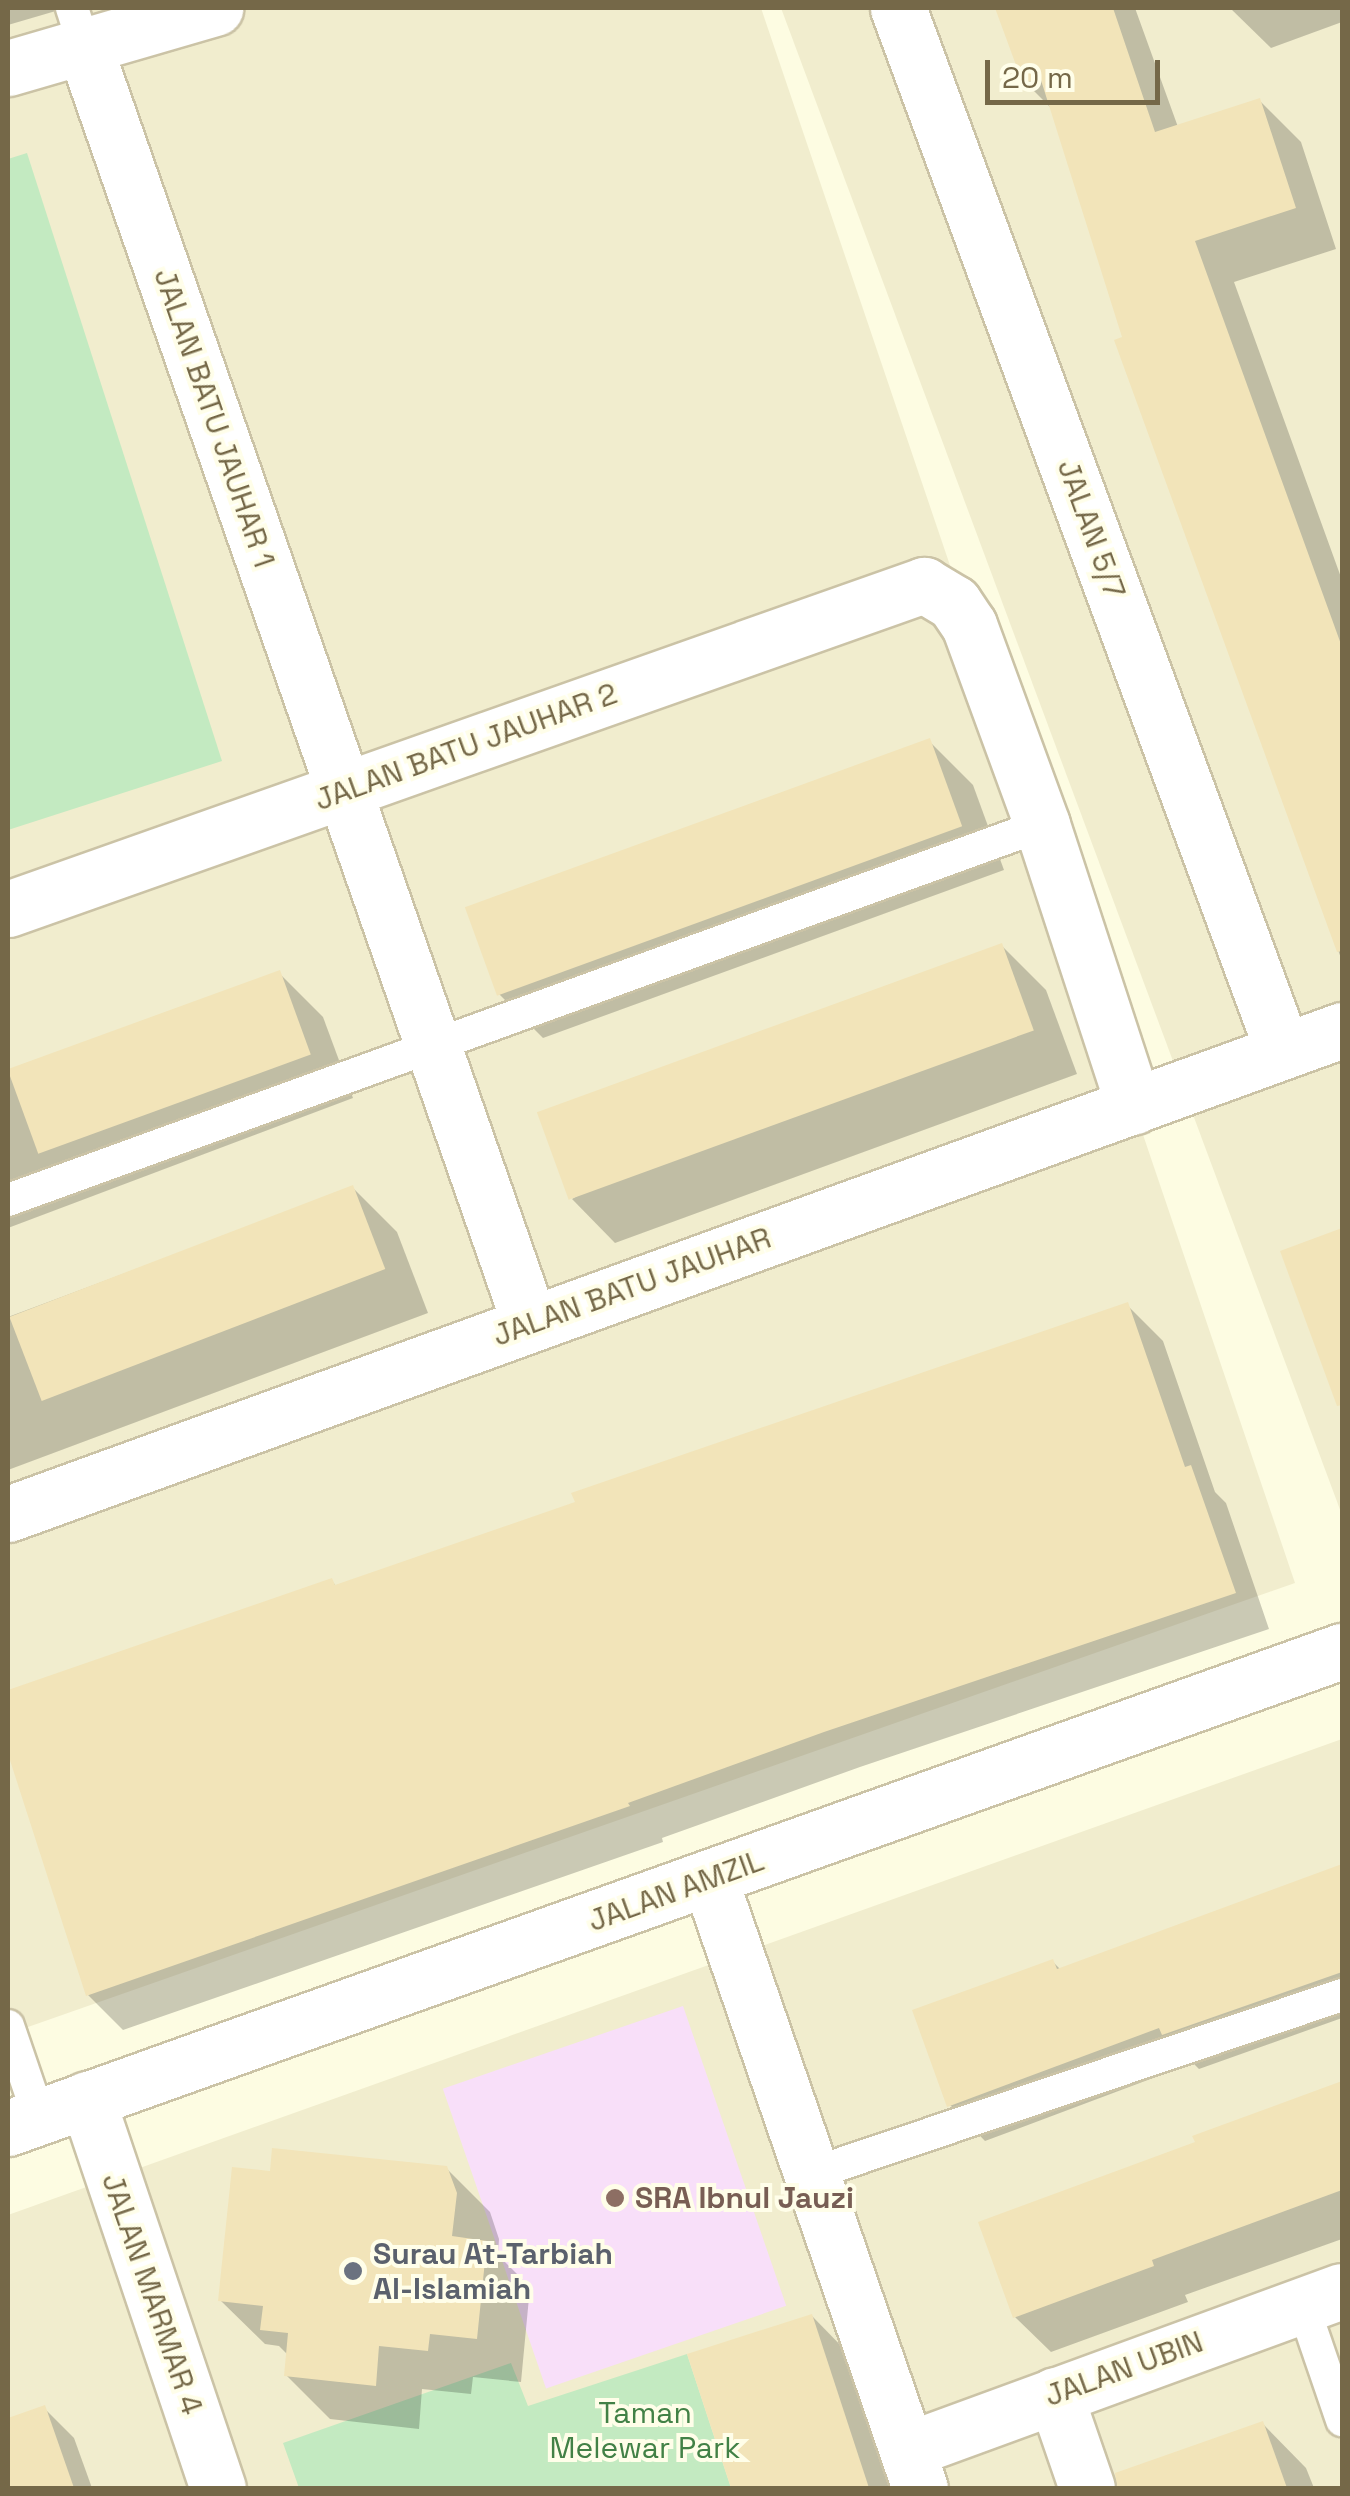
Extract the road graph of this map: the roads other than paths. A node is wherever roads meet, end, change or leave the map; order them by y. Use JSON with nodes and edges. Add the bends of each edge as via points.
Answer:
{"nodes":[{"id":1,"x":215,"y":8,"type":"edge"},
{"id":2,"x":898,"y":8,"type":"edge"},
{"id":3,"x":78,"y":27,"type":"edge"},
{"id":4,"x":8,"y":68,"type":"edge"},
{"id":5,"x":344,"y":790,"type":"junction"},
{"id":6,"x":1042,"y":825,"type":"junction"},
{"id":7,"x":8,"y":909,"type":"edge"},
{"id":8,"x":1342,"y":1030,"type":"edge"},
{"id":9,"x":433,"y":1047,"type":"junction"},
{"id":10,"x":1270,"y":1055,"type":"junction"},
{"id":11,"x":1134,"y":1106,"type":"junction"},
{"id":12,"x":8,"y":1200,"type":"edge"},
{"id":13,"x":530,"y":1324,"type":"junction"},
{"id":14,"x":8,"y":1514,"type":"edge"},
{"id":15,"x":1342,"y":1652,"type":"edge"},
{"id":16,"x":710,"y":1880,"type":"junction"},
{"id":17,"x":1342,"y":1995,"type":"edge"},
{"id":18,"x":8,"y":2026,"type":"edge"},
{"id":19,"x":44,"y":2115,"type":"edge"},
{"id":20,"x":811,"y":2174,"type":"junction"},
{"id":21,"x":1322,"y":2297,"type":"edge"},
{"id":22,"x":1055,"y":2395,"type":"junction"},
{"id":23,"x":1342,"y":2420,"type":"edge"},
{"id":24,"x":914,"y":2469,"type":"edge"},
{"id":25,"x":218,"y":2488,"type":"edge"},
{"id":26,"x":1087,"y":2488,"type":"edge"}],
"edges":[{"from":1,"to":3,"type":"street"},
{"from":2,"to":10,"type":"street","name":"JALAN 5/7"},
{"from":3,"to":4,"type":"street"},
{"from":3,"to":5,"type":"street","name":"JALAN BATU JAUHAR 1"},
{"from":5,"to":6,"type":"street","name":"JALAN BATU JAUHAR 2","via":[[924,585],[954,603],[969,625]]},
{"from":5,"to":7,"type":"street","name":"JALAN BATU JAUHAR 2"},
{"from":5,"to":9,"type":"street","name":"JALAN BATU JAUHAR 1"},
{"from":6,"to":9,"type":"lane"},
{"from":6,"to":11,"type":"street"},
{"from":8,"to":10,"type":"street","name":"JALAN BATU JAUHAR"},
{"from":9,"to":12,"type":"lane"},
{"from":9,"to":13,"type":"street","name":"JALAN BATU JAUHAR 1"},
{"from":10,"to":11,"type":"street","name":"JALAN BATU JAUHAR"},
{"from":11,"to":13,"type":"street","name":"JALAN BATU JAUHAR"},
{"from":13,"to":14,"type":"street","name":"JALAN BATU JAUHAR"},
{"from":15,"to":16,"type":"street","name":"JALAN AMZIL"},
{"from":16,"to":19,"type":"street","name":"JALAN AMZIL"},
{"from":16,"to":20,"type":"street"},
{"from":17,"to":20,"type":"lane"},
{"from":18,"to":19,"type":"lane"},
{"from":19,"to":25,"type":"street","name":"JALAN MARMAR 4"},
{"from":20,"to":24,"type":"street"},
{"from":21,"to":22,"type":"street","name":"JALAN UBIN"},
{"from":21,"to":23,"type":"lane"},
{"from":22,"to":24,"type":"street","name":"JALAN UBIN"},
{"from":22,"to":26,"type":"street"}]}
